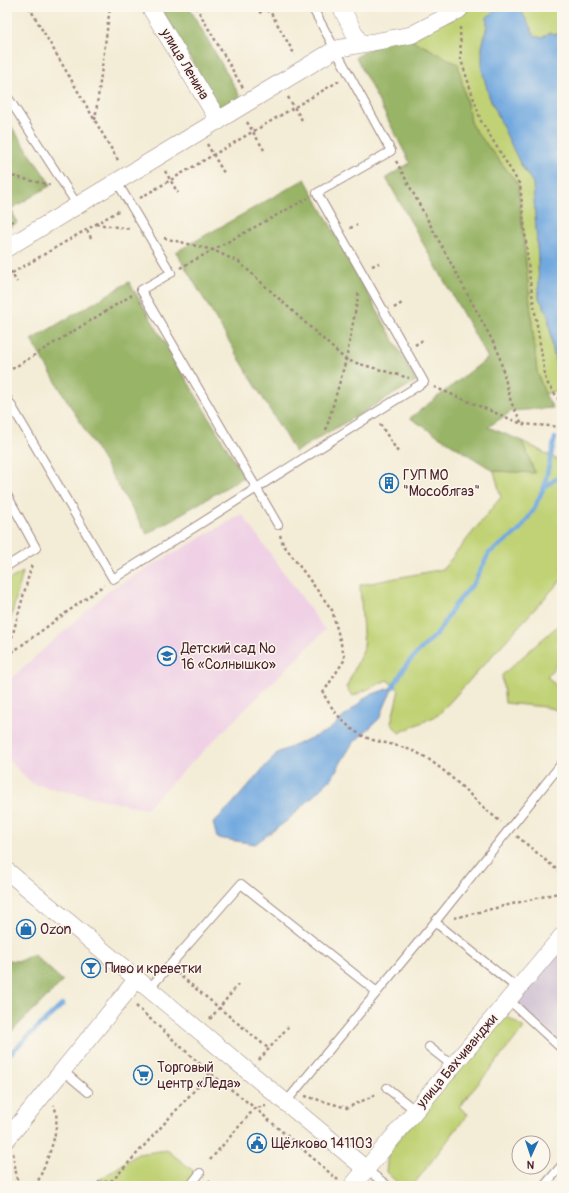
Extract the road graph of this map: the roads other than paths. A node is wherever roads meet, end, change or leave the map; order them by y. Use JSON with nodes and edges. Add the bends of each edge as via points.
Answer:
{"nodes":[{"id":1,"x":150,"y":7,"type":"edge"},
{"id":2,"x":312,"y":7,"type":"edge"},
{"id":3,"x":341,"y":7,"type":"edge"},
{"id":4,"x":459,"y":10,"type":"road end"},
{"id":5,"x":360,"y":44,"type":"junction"},
{"id":6,"x":336,"y":49,"type":"junction"},
{"id":7,"x":7,"y":96,"type":"edge"},
{"id":8,"x":219,"y":121,"type":"junction"},
{"id":9,"x":122,"y":179,"type":"junction"},
{"id":10,"x":76,"y":202,"type":"junction"},
{"id":11,"x":7,"y":248,"type":"edge"},
{"id":12,"x":7,"y":398,"type":"edge"},
{"id":13,"x":256,"y":488,"type":"junction"},
{"id":14,"x":7,"y":495,"type":"edge"},
{"id":15,"x":278,"y":525,"type":"road end"},
{"id":16,"x":7,"y":566,"type":"edge"},
{"id":17,"x":562,"y":764,"type":"edge"},
{"id":18,"x":7,"y":871,"type":"edge"},
{"id":19,"x":435,"y":922,"type":"junction"},
{"id":20,"x":562,"y":936,"type":"edge"},
{"id":21,"x":143,"y":984,"type":"junction"},
{"id":22,"x":377,"y":992,"type":"junction"},
{"id":23,"x":513,"y":994,"type":"junction"},
{"id":24,"x":429,"y":1047,"type":"dead end"},
{"id":25,"x":562,"y":1049,"type":"edge"},
{"id":26,"x":453,"y":1066,"type":"junction"},
{"id":27,"x":62,"y":1070,"type":"junction"},
{"id":28,"x":387,"y":1088,"type":"road end"},
{"id":29,"x":88,"y":1092,"type":"dead end"},
{"id":30,"x":290,"y":1097,"type":"junction"},
{"id":31,"x":416,"y":1110,"type":"junction"},
{"id":32,"x":8,"y":1137,"type":"edge"},
{"id":33,"x":562,"y":1165,"type":"edge"},
{"id":34,"x":367,"y":1170,"type":"junction"},
{"id":35,"x":200,"y":1173,"type":"dead end"},
{"id":36,"x":345,"y":1183,"type":"edge"},
{"id":37,"x":190,"y":1186,"type":"edge"},
{"id":38,"x":388,"y":1186,"type":"edge"},
{"id":39,"x":544,"y":1186,"type":"edge"}],
"edges":[{"from":1,"to":8,"type":"street","name":"улица Ленина"},
{"from":2,"to":6,"type":"lane"},
{"from":3,"to":5,"type":"street"},
{"from":4,"to":5,"type":"street","via":[[411,35]]},
{"from":5,"to":6,"type":"street"},
{"from":6,"to":8,"type":"street","via":[[247,109]]},
{"from":6,"to":13,"type":"lane","via":[[391,151],[317,193],[424,382]]},
{"from":7,"to":10,"type":"lane"},
{"from":8,"to":9,"type":"street"},
{"from":9,"to":10,"type":"street"},
{"from":9,"to":13,"type":"lane","via":[[130,204],[171,273],[141,290]]},
{"from":10,"to":11,"type":"street"},
{"from":12,"to":13,"type":"lane","via":[[113,579]]},
{"from":13,"to":15,"type":"lane"},
{"from":14,"to":16,"type":"lane","via":[[36,548]]},
{"from":17,"to":19,"type":"lane"},
{"from":18,"to":21,"type":"street"},
{"from":19,"to":22,"type":"lane"},
{"from":19,"to":23,"type":"lane"},
{"from":20,"to":23,"type":"street","name":"улица Бахчиванджи"},
{"from":21,"to":22,"type":"lane","via":[[169,966],[241,884]]},
{"from":21,"to":27,"type":"street","via":[[124,995]]},
{"from":21,"to":30,"type":"street"},
{"from":22,"to":30,"type":"lane"},
{"from":23,"to":25,"type":"lane"},
{"from":23,"to":26,"type":"street","name":"улица Бахчиванджи"},
{"from":24,"to":26,"type":"lane"},
{"from":26,"to":31,"type":"street","name":"улица Бахчиванджи"},
{"from":27,"to":29,"type":"lane"},
{"from":27,"to":32,"type":"street"},
{"from":28,"to":31,"type":"lane"},
{"from":30,"to":34,"type":"street"},
{"from":31,"to":34,"type":"street","name":"улица Бахчиванджи"},
{"from":33,"to":39,"type":"lane"},
{"from":34,"to":36,"type":"street","name":"улица Бахчиванджи"},
{"from":34,"to":38,"type":"lane"},
{"from":35,"to":37,"type":"lane"}]}
